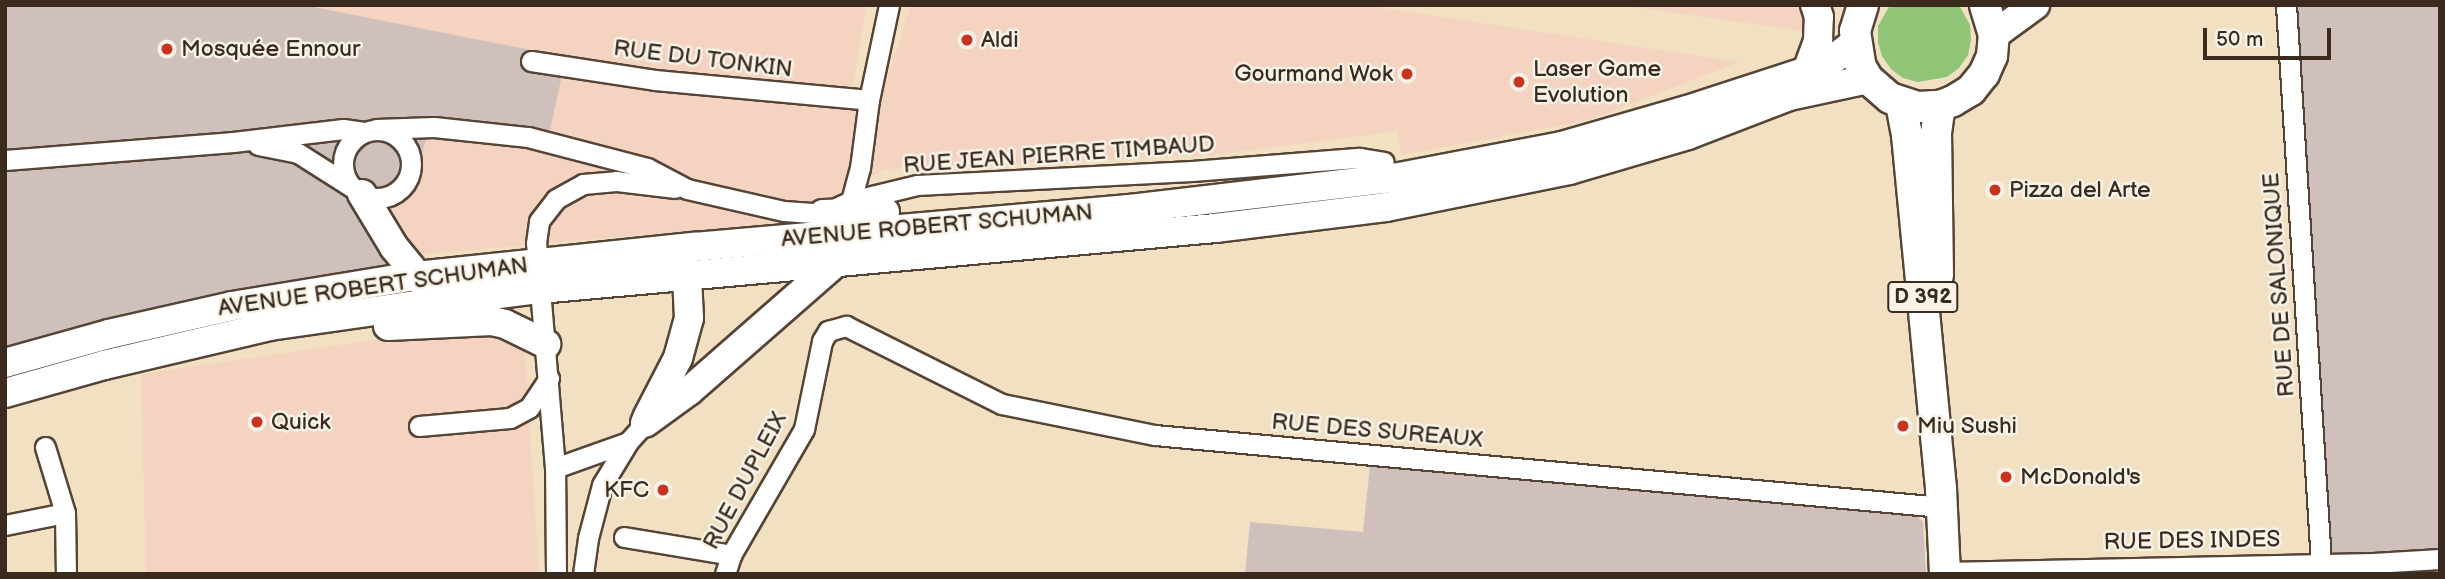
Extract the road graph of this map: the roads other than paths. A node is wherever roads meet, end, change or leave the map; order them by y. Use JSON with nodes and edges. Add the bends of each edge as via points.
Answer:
{"nodes":[{"id":1,"x":889,"y":5,"type":"edge"},
{"id":2,"x":1815,"y":5,"type":"edge"},
{"id":3,"x":1863,"y":5,"type":"edge"},
{"id":4,"x":1985,"y":5,"type":"edge"},
{"id":5,"x":2035,"y":5,"type":"edge"},
{"id":6,"x":2286,"y":5,"type":"edge"},
{"id":7,"x":1994,"y":35,"type":"junction"},
{"id":8,"x":1854,"y":42,"type":"junction"},
{"id":9,"x":531,"y":61,"type":"dead end"},
{"id":10,"x":1807,"y":71,"type":"junction"},
{"id":11,"x":1868,"y":79,"type":"junction"},
{"id":12,"x":869,"y":100,"type":"junction"},
{"id":13,"x":1901,"y":104,"type":"junction"},
{"id":14,"x":1940,"y":106,"type":"junction"},
{"id":15,"x":370,"y":130,"type":"junction"},
{"id":16,"x":233,"y":142,"type":"junction"},
{"id":17,"x":5,"y":160,"type":"edge"},
{"id":18,"x":1389,"y":170,"type":"junction"},
{"id":19,"x":687,"y":189,"type":"junction"},
{"id":20,"x":357,"y":191,"type":"junction"},
{"id":21,"x":850,"y":201,"type":"junction"},
{"id":22,"x":1129,"y":209,"type":"junction"},
{"id":23,"x":1342,"y":213,"type":"junction"},
{"id":24,"x":823,"y":214,"type":"junction"},
{"id":25,"x":663,"y":250,"type":"junction"},
{"id":26,"x":833,"y":265,"type":"junction"},
{"id":27,"x":416,"y":276,"type":"junction"},
{"id":28,"x":539,"y":276,"type":"junction"},
{"id":29,"x":687,"y":278,"type":"junction"},
{"id":30,"x":443,"y":301,"type":"junction"},
{"id":31,"x":828,"y":331,"type":"joint"},
{"id":32,"x":214,"y":339,"type":"junction"},
{"id":33,"x":546,"y":344,"type":"junction"},
{"id":34,"x":5,"y":363,"type":"edge"},
{"id":35,"x":549,"y":378,"type":"junction"},
{"id":36,"x":5,"y":393,"type":"edge"},
{"id":37,"x":419,"y":426,"type":"dead end"},
{"id":38,"x":636,"y":432,"type":"junction"},
{"id":39,"x":45,"y":447,"type":"dead end"},
{"id":40,"x":555,"y":468,"type":"junction"},
{"id":41,"x":1942,"y":498,"type":"junction"},
{"id":42,"x":65,"y":513,"type":"junction"},
{"id":43,"x":5,"y":525,"type":"edge"},
{"id":44,"x":624,"y":537,"type":"dead end"},
{"id":45,"x":2440,"y":559,"type":"edge"},
{"id":46,"x":2321,"y":563,"type":"junction"},
{"id":47,"x":728,"y":564,"type":"edge"},
{"id":48,"x":1944,"y":573,"type":"edge"},
{"id":49,"x":66,"y":574,"type":"edge"},
{"id":50,"x":556,"y":574,"type":"edge"},
{"id":51,"x":583,"y":574,"type":"edge"}],
"edges":[{"from":1,"to":12,"type":"street"},
{"from":2,"to":10,"type":"main road","via":[[1818,40]]},
{"from":3,"to":8,"type":"main road"},
{"from":4,"to":7,"type":"main road"},
{"from":5,"to":7,"type":"main road"},
{"from":6,"to":46,"type":"street","name":"RUE DE SALONIQUE"},
{"from":7,"to":14,"type":"main road","via":[[1984,74],[1970,90]]},
{"from":8,"to":10,"type":"main road","name":"AVENUE ROBERT SCHUMAN","via":[[1831,61]]},
{"from":8,"to":11,"type":"main road"},
{"from":9,"to":12,"type":"street","name":"RUE DU TONKIN","via":[[655,80]]},
{"from":10,"to":18,"type":"main road","name":"AVENUE ROBERT SCHUMAN","via":[[1562,146]]},
{"from":11,"to":13,"type":"main road"},
{"from":11,"to":23,"type":"main road","via":[[1789,96],[1688,135],[1569,170]]},
{"from":12,"to":21,"type":"street","via":[[860,168]]},
{"from":13,"to":14,"type":"main road"},
{"from":13,"to":41,"type":"main road","number":"D 392"},
{"from":14,"to":41,"type":"main road","number":"D 392"},
{"from":15,"to":16,"type":"street"},
{"from":15,"to":19,"type":"street","via":[[434,127],[528,137],[648,168]]},
{"from":15,"to":20,"type":"street","via":[[347,146],[343,156],[343,168]]},
{"from":15,"to":20,"type":"street","via":[[397,136],[410,154],[411,165],[403,186],[394,193],[384,197]]},
{"from":16,"to":17,"type":"street"},
{"from":16,"to":20,"type":"street","via":[[298,153]]},
{"from":18,"to":21,"type":"street","name":"RUE JEAN PIERRE TIMBAUD","via":[[1359,158],[917,185]]},
{"from":18,"to":22,"type":"main road","name":"AVENUE ROBERT SCHUMAN"},
{"from":18,"to":23,"type":"main road","via":[[1378,197]]},
{"from":19,"to":24,"type":"street","via":[[784,211]]},
{"from":19,"to":28,"type":"street","via":[[599,181],[569,190],[539,221]]},
{"from":20,"to":27,"type":"main road"},
{"from":21,"to":24,"type":"street","name":"RUE JEAN PIERRE TIMBAUD"},
{"from":22,"to":24,"type":"main road","via":[[1014,206]]},
{"from":22,"to":25,"type":"main road","name":"AVENUE ROBERT SCHUMAN"},
{"from":23,"to":26,"type":"main road","name":"AVENUE ROBERT SCHUMAN"},
{"from":25,"to":28,"type":"main road","name":"AVENUE ROBERT SCHUMAN"},
{"from":25,"to":29,"type":"main road"},
{"from":26,"to":29,"type":"main road","name":"AVENUE ROBERT SCHUMAN"},
{"from":26,"to":38,"type":"main road"},
{"from":27,"to":28,"type":"main road","name":"AVENUE ROBERT SCHUMAN"},
{"from":27,"to":30,"type":"main road"},
{"from":27,"to":34,"type":"main road","name":"AVENUE ROBERT SCHUMAN","via":[[232,306]]},
{"from":28,"to":29,"type":"main road","name":"AVENUE ROBERT SCHUMAN"},
{"from":28,"to":30,"type":"main road","name":"AVENUE ROBERT SCHUMAN"},
{"from":28,"to":33,"type":"street"},
{"from":29,"to":38,"type":"main road","via":[[685,339]]},
{"from":30,"to":32,"type":"main road","name":"AVENUE ROBERT SCHUMAN","via":[[270,326]]},
{"from":31,"to":41,"type":"street","name":"RUE DES SUREAUX","via":[[846,326],[861,332],[1002,404],[1155,435]]},
{"from":31,"to":47,"type":"street","name":"RUE DUPLEIX","via":[[821,341],[804,429]]},
{"from":32,"to":33,"type":"main road","via":[[472,320],[505,324]]},
{"from":32,"to":36,"type":"main road","name":"AVENUE ROBERT SCHUMAN"},
{"from":33,"to":35,"type":"street"},
{"from":35,"to":37,"type":"street","via":[[529,408],[510,418]]},
{"from":35,"to":40,"type":"street"},
{"from":38,"to":40,"type":"street"},
{"from":38,"to":51,"type":"street","via":[[602,485]]},
{"from":39,"to":42,"type":"street"},
{"from":40,"to":50,"type":"street"},
{"from":41,"to":48,"type":"main road","number":"D 392"},
{"from":42,"to":43,"type":"street"},
{"from":42,"to":49,"type":"street"},
{"from":44,"to":47,"type":"street"},
{"from":45,"to":46,"type":"street","name":"RUE DES INDES"},
{"from":46,"to":48,"type":"street","name":"RUE DES INDES"}]}
